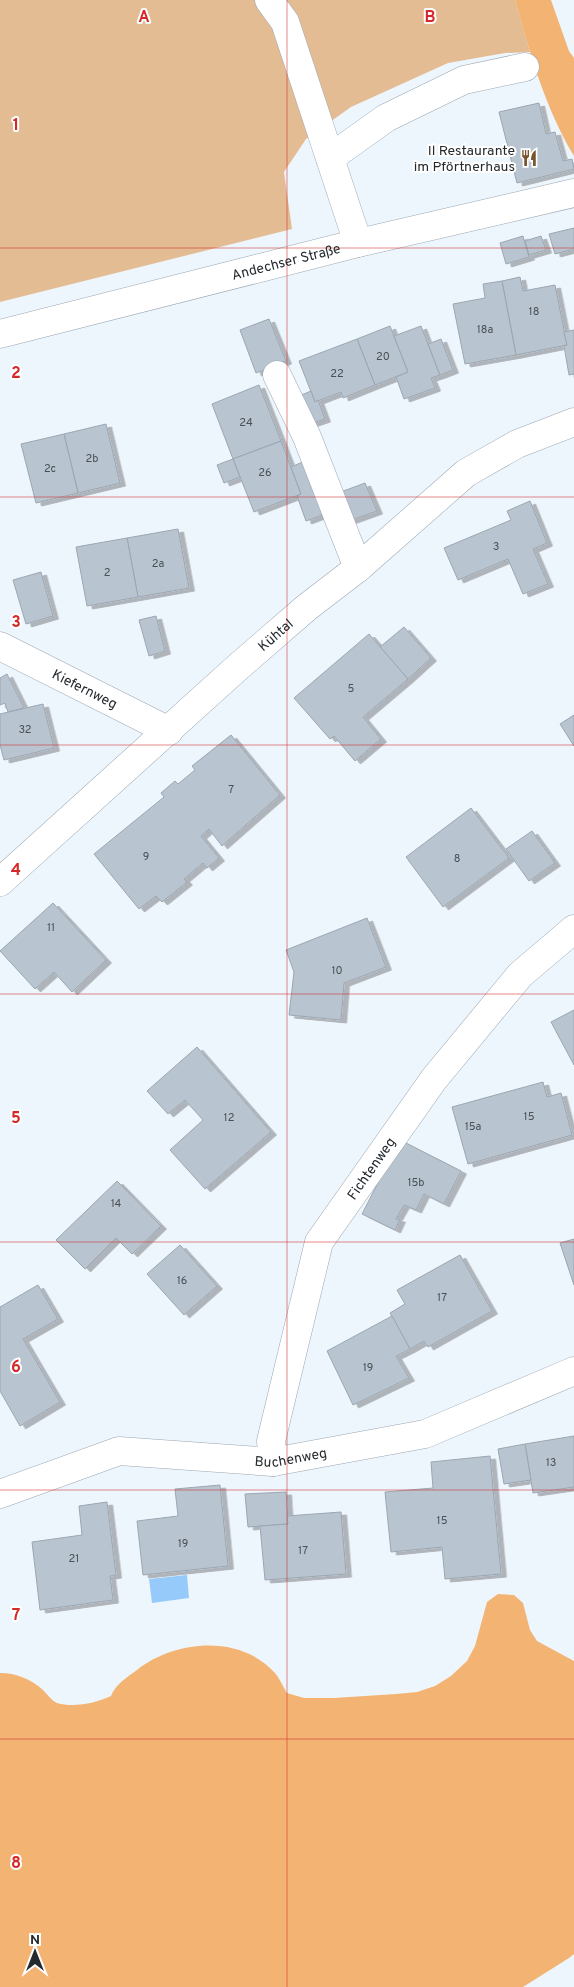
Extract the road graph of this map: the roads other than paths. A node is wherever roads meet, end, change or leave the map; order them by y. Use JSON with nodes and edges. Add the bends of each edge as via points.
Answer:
{"nodes":[{"id":1,"x":269,"y":0,"type":"edge"},
{"id":2,"x":525,"y":68,"type":"dead end"},
{"id":3,"x":330,"y":158,"type":"junction"},
{"id":4,"x":574,"y":193,"type":"edge"},
{"id":5,"x":358,"y":243,"type":"junction"},
{"id":6,"x":0,"y":334,"type":"edge"},
{"id":7,"x":277,"y":375,"type":"dead end"},
{"id":8,"x":574,"y":422,"type":"edge"},
{"id":9,"x":358,"y":568,"type":"junction"},
{"id":10,"x":0,"y":646,"type":"edge"},
{"id":11,"x":169,"y":731,"type":"junction"},
{"id":12,"x":0,"y":882,"type":"edge"},
{"id":13,"x":574,"y":929,"type":"edge"},
{"id":14,"x":574,"y":1371,"type":"edge"},
{"id":15,"x":273,"y":1462,"type":"junction"},
{"id":16,"x":0,"y":1494,"type":"edge"}],
"edges":[{"from":1,"to":3,"type":"street","via":[[285,22]]},
{"from":2,"to":3,"type":"street","via":[[464,80],[386,118]]},
{"from":3,"to":5,"type":"street"},
{"from":4,"to":5,"type":"street","name":"Andechser Straße"},
{"from":5,"to":6,"type":"street","name":"Andechser Straße"},
{"from":7,"to":9,"type":"street","via":[[307,437]]},
{"from":8,"to":9,"type":"street","name":"Kühtal","via":[[517,444],[466,473]]},
{"from":9,"to":11,"type":"street","name":"Kühtal","via":[[306,608]]},
{"from":10,"to":11,"type":"street","name":"Kiefernweg"},
{"from":11,"to":12,"type":"street","name":"Kühtal"},
{"from":13,"to":15,"type":"street","name":"Fichtenweg","via":[[520,975],[434,1079],[319,1242],[270,1441]]},
{"from":14,"to":15,"type":"street","name":"Buchenweg","via":[[425,1434]]},
{"from":15,"to":16,"type":"street","name":"Buchenweg","via":[[119,1451]]}]}
